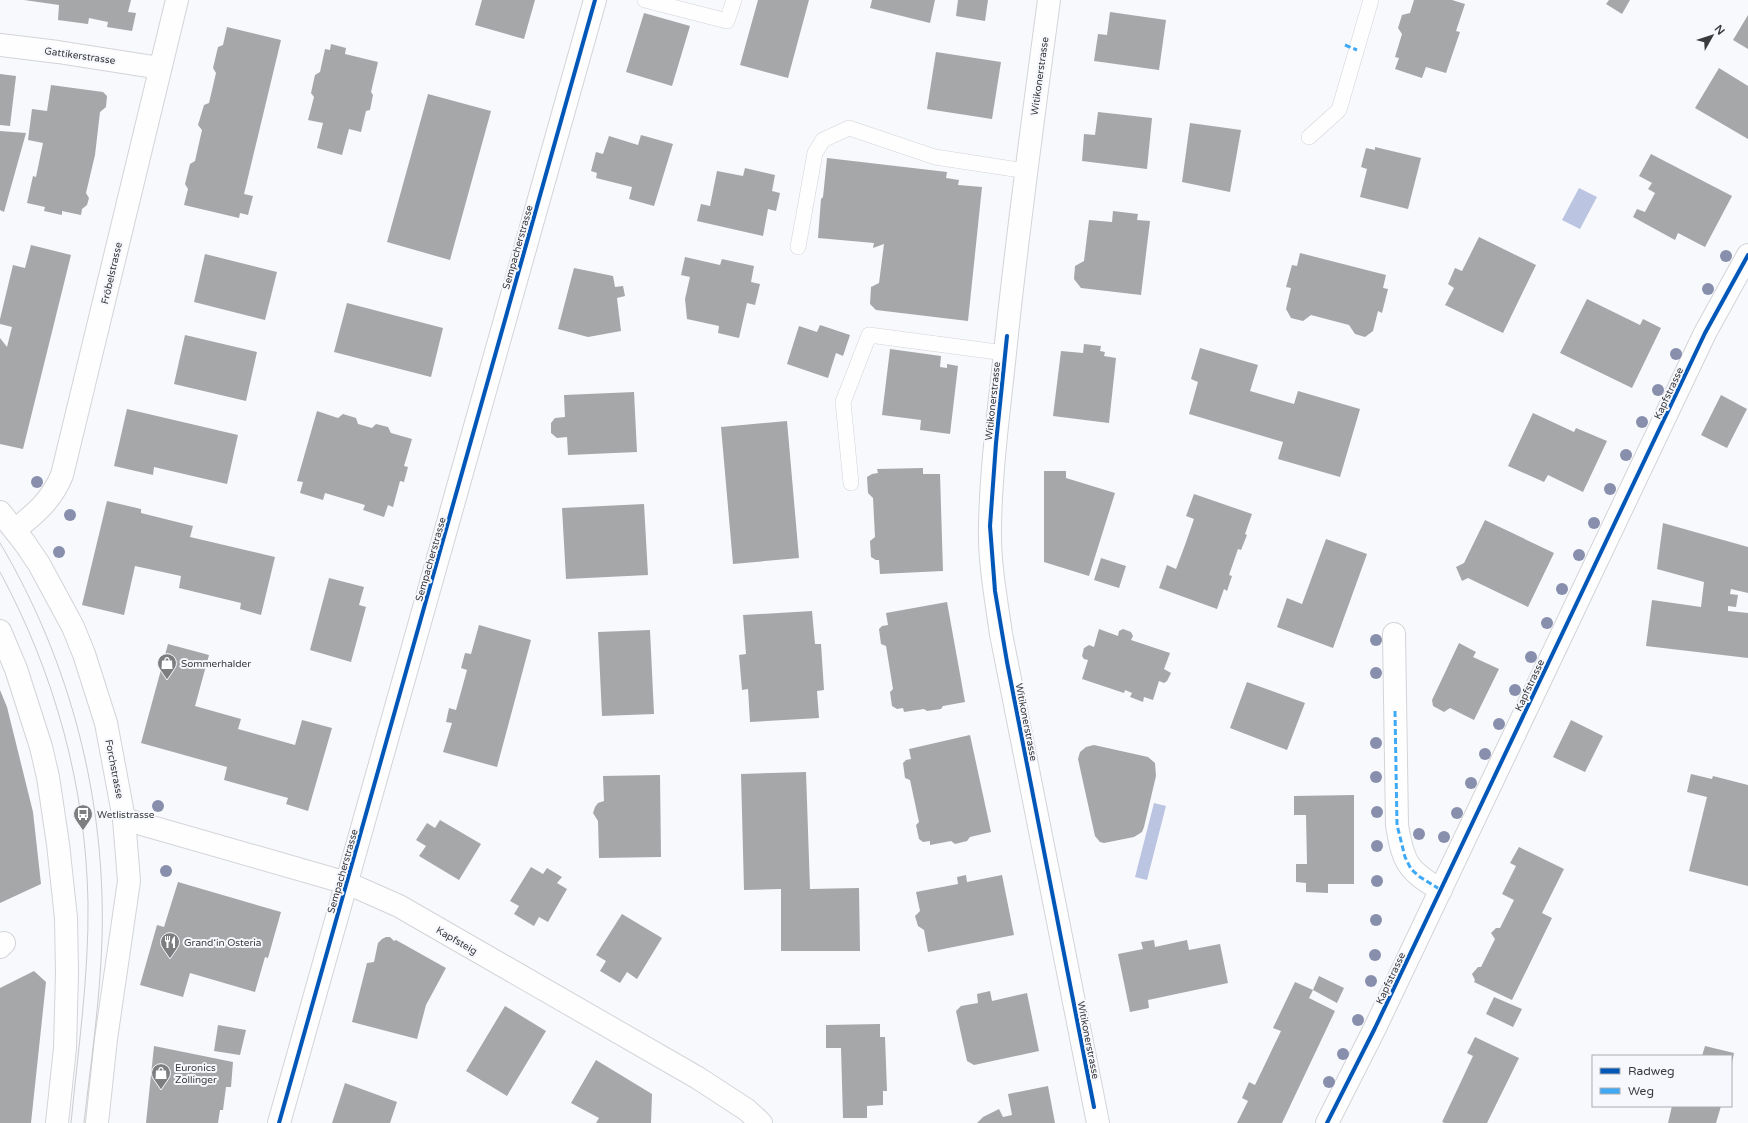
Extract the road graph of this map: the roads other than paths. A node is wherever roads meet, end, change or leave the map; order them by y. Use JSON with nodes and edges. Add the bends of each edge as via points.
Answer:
{"nodes":[{"id":1,"x":177,"y":0,"type":"edge"},
{"id":2,"x":595,"y":0,"type":"edge"},
{"id":3,"x":645,"y":0,"type":"edge"},
{"id":4,"x":734,"y":0,"type":"edge"},
{"id":5,"x":1049,"y":0,"type":"edge"},
{"id":6,"x":1371,"y":0,"type":"edge"},
{"id":7,"x":0,"y":45,"type":"edge"},
{"id":8,"x":160,"y":68,"type":"junction"},
{"id":9,"x":1309,"y":136,"type":"dead end"},
{"id":10,"x":1026,"y":172,"type":"junction"},
{"id":11,"x":798,"y":247,"type":"dead end"},
{"id":12,"x":1748,"y":255,"type":"edge"},
{"id":13,"x":1005,"y":353,"type":"junction"},
{"id":14,"x":851,"y":483,"type":"dead end"},
{"id":15,"x":0,"y":512,"type":"edge"},
{"id":16,"x":15,"y":530,"type":"junction"},
{"id":17,"x":0,"y":631,"type":"edge"},
{"id":18,"x":1394,"y":634,"type":"dead end"},
{"id":19,"x":124,"y":818,"type":"junction"},
{"id":20,"x":347,"y":883,"type":"junction"},
{"id":21,"x":1441,"y":890,"type":"junction"},
{"id":22,"x":57,"y":1123,"type":"edge"},
{"id":23,"x":97,"y":1123,"type":"edge"},
{"id":24,"x":279,"y":1123,"type":"edge"},
{"id":25,"x":761,"y":1123,"type":"edge"},
{"id":26,"x":1098,"y":1123,"type":"edge"},
{"id":27,"x":1327,"y":1123,"type":"edge"}],
"edges":[{"from":1,"to":8,"type":"street","name":"Fröbelstrasse"},
{"from":2,"to":20,"type":"street","name":"Sempacherstrasse"},
{"from":3,"to":4,"type":"lane","via":[[727,22]]},
{"from":5,"to":10,"type":"street","name":"Witikonerstrasse"},
{"from":6,"to":9,"type":"lane","via":[[1339,110]]},
{"from":7,"to":8,"type":"street","name":"Gattikerstrasse"},
{"from":8,"to":16,"type":"street","name":"Fröbelstrasse","via":[[62,475],[48,501]]},
{"from":10,"to":11,"type":"lane","via":[[935,157],[849,128],[822,140],[815,153]]},
{"from":10,"to":13,"type":"street","name":"Witikonerstrasse"},
{"from":12,"to":21,"type":"street","name":"Kapfstrasse","via":[[1705,333]]},
{"from":13,"to":14,"type":"lane","via":[[869,335],[843,402]]},
{"from":13,"to":26,"type":"street","name":"Witikonerstrasse","via":[[990,526],[995,591],[1008,670]]},
{"from":15,"to":16,"type":"street","name":"Forchstrasse"},
{"from":16,"to":19,"type":"street","name":"Forchstrasse","via":[[47,577],[84,654],[106,723]]},
{"from":17,"to":22,"type":"street","via":[[16,669],[41,746],[56,831],[66,918],[67,973],[65,1048]]},
{"from":18,"to":21,"type":"street","via":[[1397,825],[1404,857],[1411,869]]},
{"from":19,"to":20,"type":"street","name":"Kapfsteig"},
{"from":19,"to":23,"type":"street","name":"Forchstrasse","via":[[129,881],[106,1039]]},
{"from":20,"to":24,"type":"street","name":"Sempacherstrasse"},
{"from":20,"to":25,"type":"street","name":"Kapfsteig","via":[[399,906],[698,1078],[747,1110]]},
{"from":21,"to":27,"type":"street","name":"Kapfstrasse"}]}
